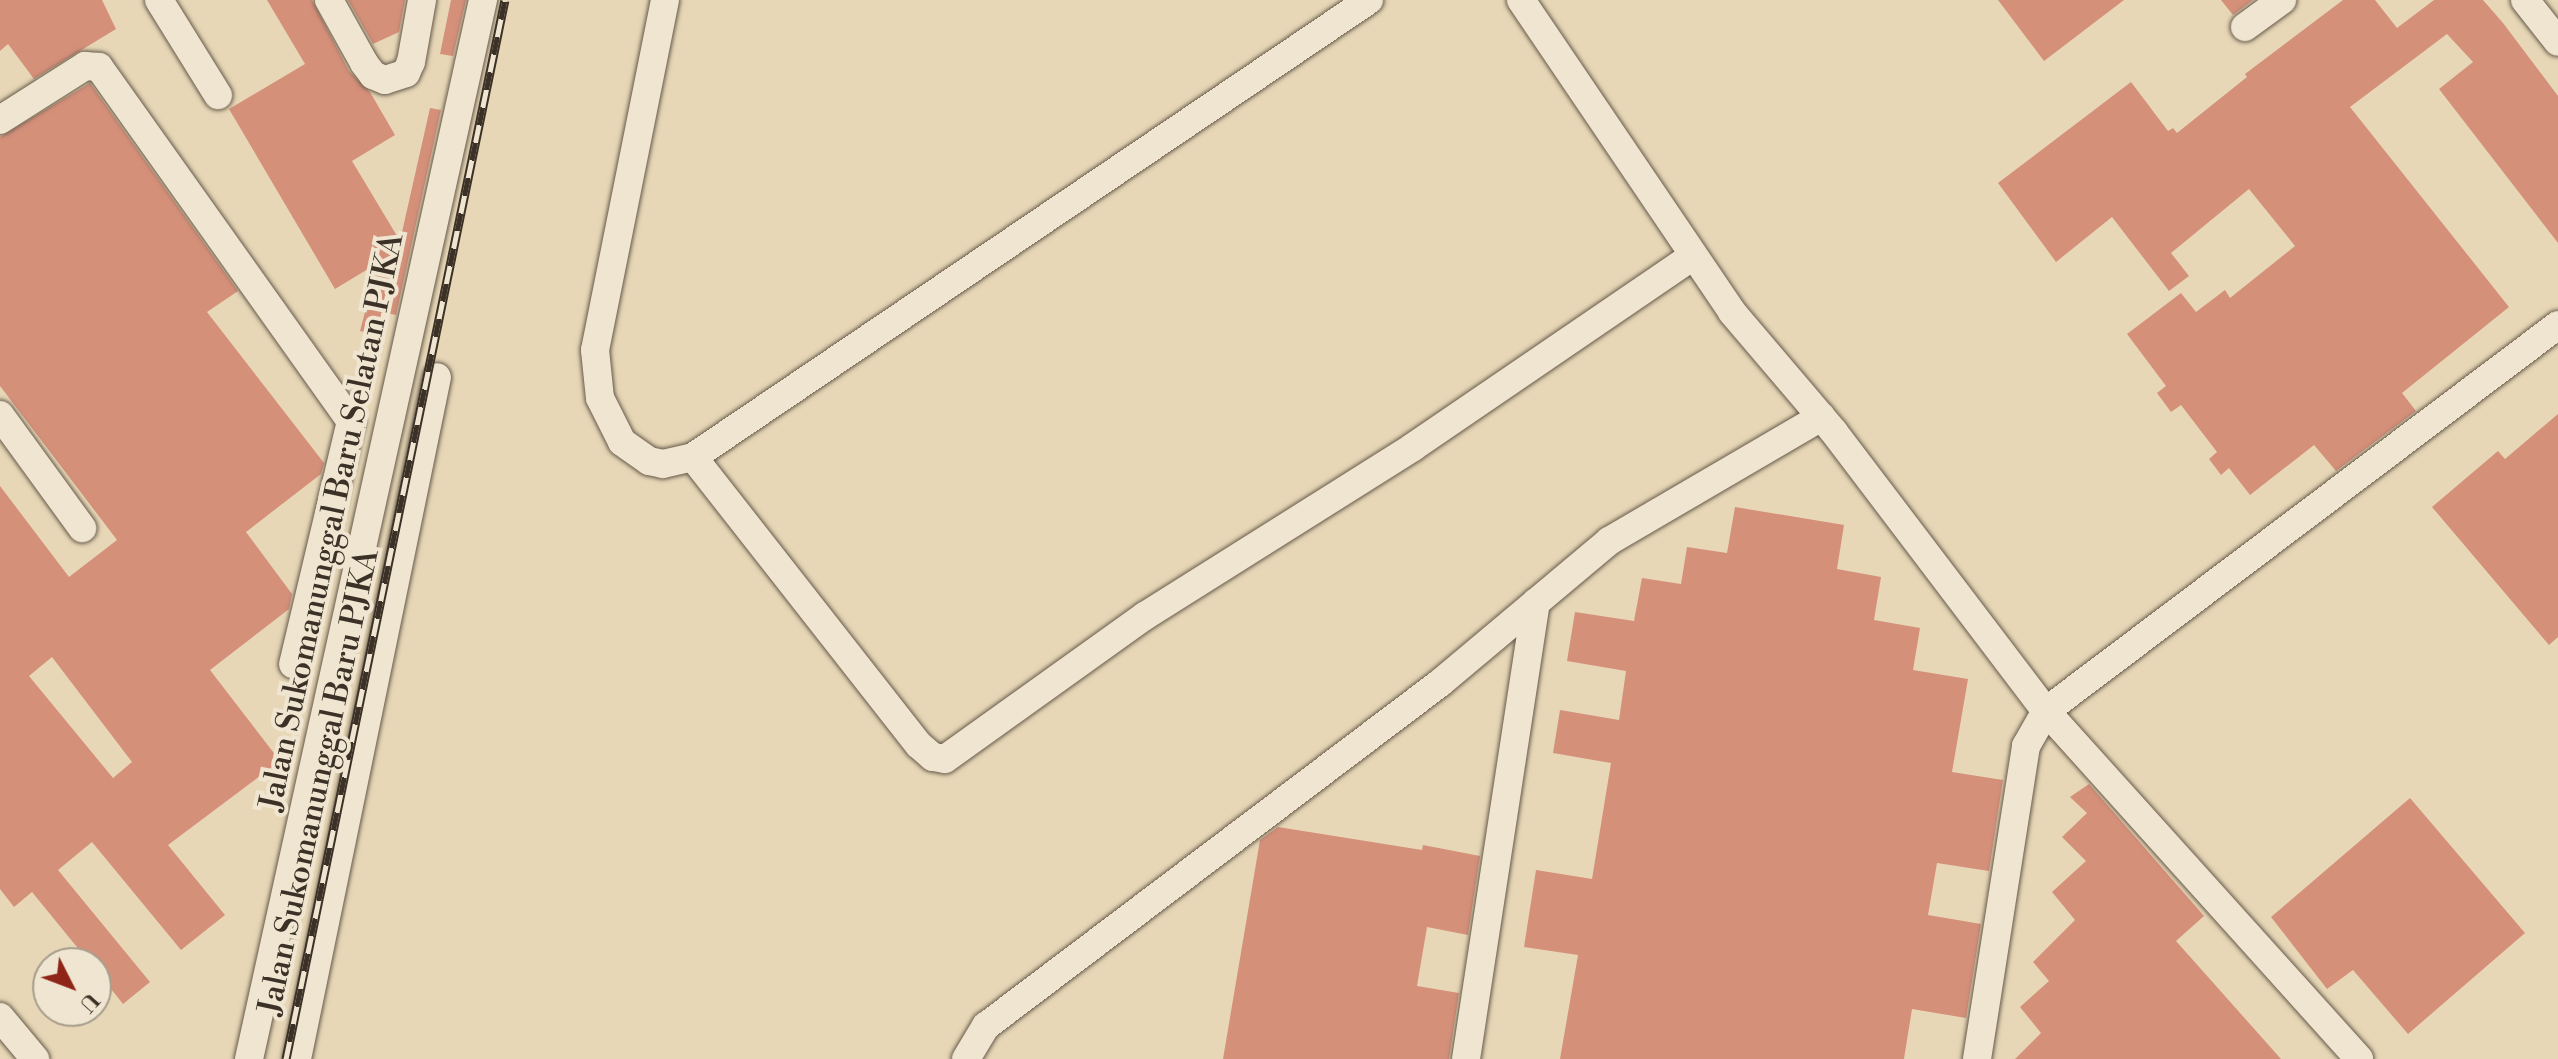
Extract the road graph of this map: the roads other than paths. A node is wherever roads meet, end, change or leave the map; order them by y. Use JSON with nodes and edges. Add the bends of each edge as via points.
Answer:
{"nodes":[{"id":1,"x":159,"y":0,"type":"edge"},
{"id":2,"x":329,"y":0,"type":"edge"},
{"id":3,"x":422,"y":0,"type":"edge"},
{"id":4,"x":483,"y":0,"type":"edge"},
{"id":5,"x":665,"y":0,"type":"edge"},
{"id":6,"x":1369,"y":0,"type":"edge"},
{"id":7,"x":1521,"y":0,"type":"edge"},
{"id":8,"x":2282,"y":0,"type":"edge"},
{"id":9,"x":2525,"y":0,"type":"edge"},
{"id":10,"x":2245,"y":27,"type":"dead end"},
{"id":11,"x":2558,"y":42,"type":"edge"},
{"id":12,"x":218,"y":95,"type":"dead end"},
{"id":13,"x":0,"y":120,"type":"edge"},
{"id":14,"x":1692,"y":257,"type":"junction"},
{"id":15,"x":2558,"y":325,"type":"edge"},
{"id":16,"x":437,"y":377,"type":"dead end"},
{"id":17,"x":0,"y":415,"type":"edge"},
{"id":18,"x":1821,"y":417,"type":"junction"},
{"id":19,"x":693,"y":457,"type":"junction"},
{"id":20,"x":82,"y":528,"type":"dead end"},
{"id":21,"x":1536,"y":602,"type":"junction"},
{"id":22,"x":293,"y":664,"type":"dead end"},
{"id":23,"x":2046,"y":711,"type":"junction"},
{"id":24,"x":0,"y":1017,"type":"edge"},
{"id":25,"x":35,"y":1059,"type":"edge"},
{"id":26,"x":249,"y":1059,"type":"edge"},
{"id":27,"x":297,"y":1059,"type":"edge"},
{"id":28,"x":966,"y":1059,"type":"edge"},
{"id":29,"x":1466,"y":1059,"type":"edge"},
{"id":30,"x":1977,"y":1059,"type":"edge"},
{"id":31,"x":2359,"y":1059,"type":"edge"}],
"edges":[{"from":1,"to":12,"type":"street"},
{"from":2,"to":3,"type":"street","via":[[364,63],[385,80],[406,73]]},
{"from":4,"to":26,"type":"street","name":"Jalan Sukomanunggal Baru Selatan PJKA"},
{"from":5,"to":19,"type":"street","via":[[595,350],[600,398],[622,442],[663,464]]},
{"from":6,"to":19,"type":"street"},
{"from":7,"to":14,"type":"street"},
{"from":8,"to":10,"type":"street"},
{"from":9,"to":11,"type":"street"},
{"from":13,"to":22,"type":"street","via":[[85,66],[99,67],[351,421]]},
{"from":14,"to":18,"type":"street"},
{"from":14,"to":19,"type":"street","via":[[1413,447],[1145,616],[945,759],[919,745]]},
{"from":15,"to":23,"type":"street"},
{"from":16,"to":27,"type":"street","name":"Jalan Sukomanunggal Baru PJKA"},
{"from":17,"to":20,"type":"street"},
{"from":18,"to":21,"type":"street","via":[[1609,541]]},
{"from":18,"to":23,"type":"street"},
{"from":21,"to":28,"type":"street","via":[[1440,683],[986,1026]]},
{"from":21,"to":29,"type":"street"},
{"from":23,"to":30,"type":"street","via":[[2026,746]]},
{"from":23,"to":31,"type":"street"},
{"from":24,"to":25,"type":"street"}]}
